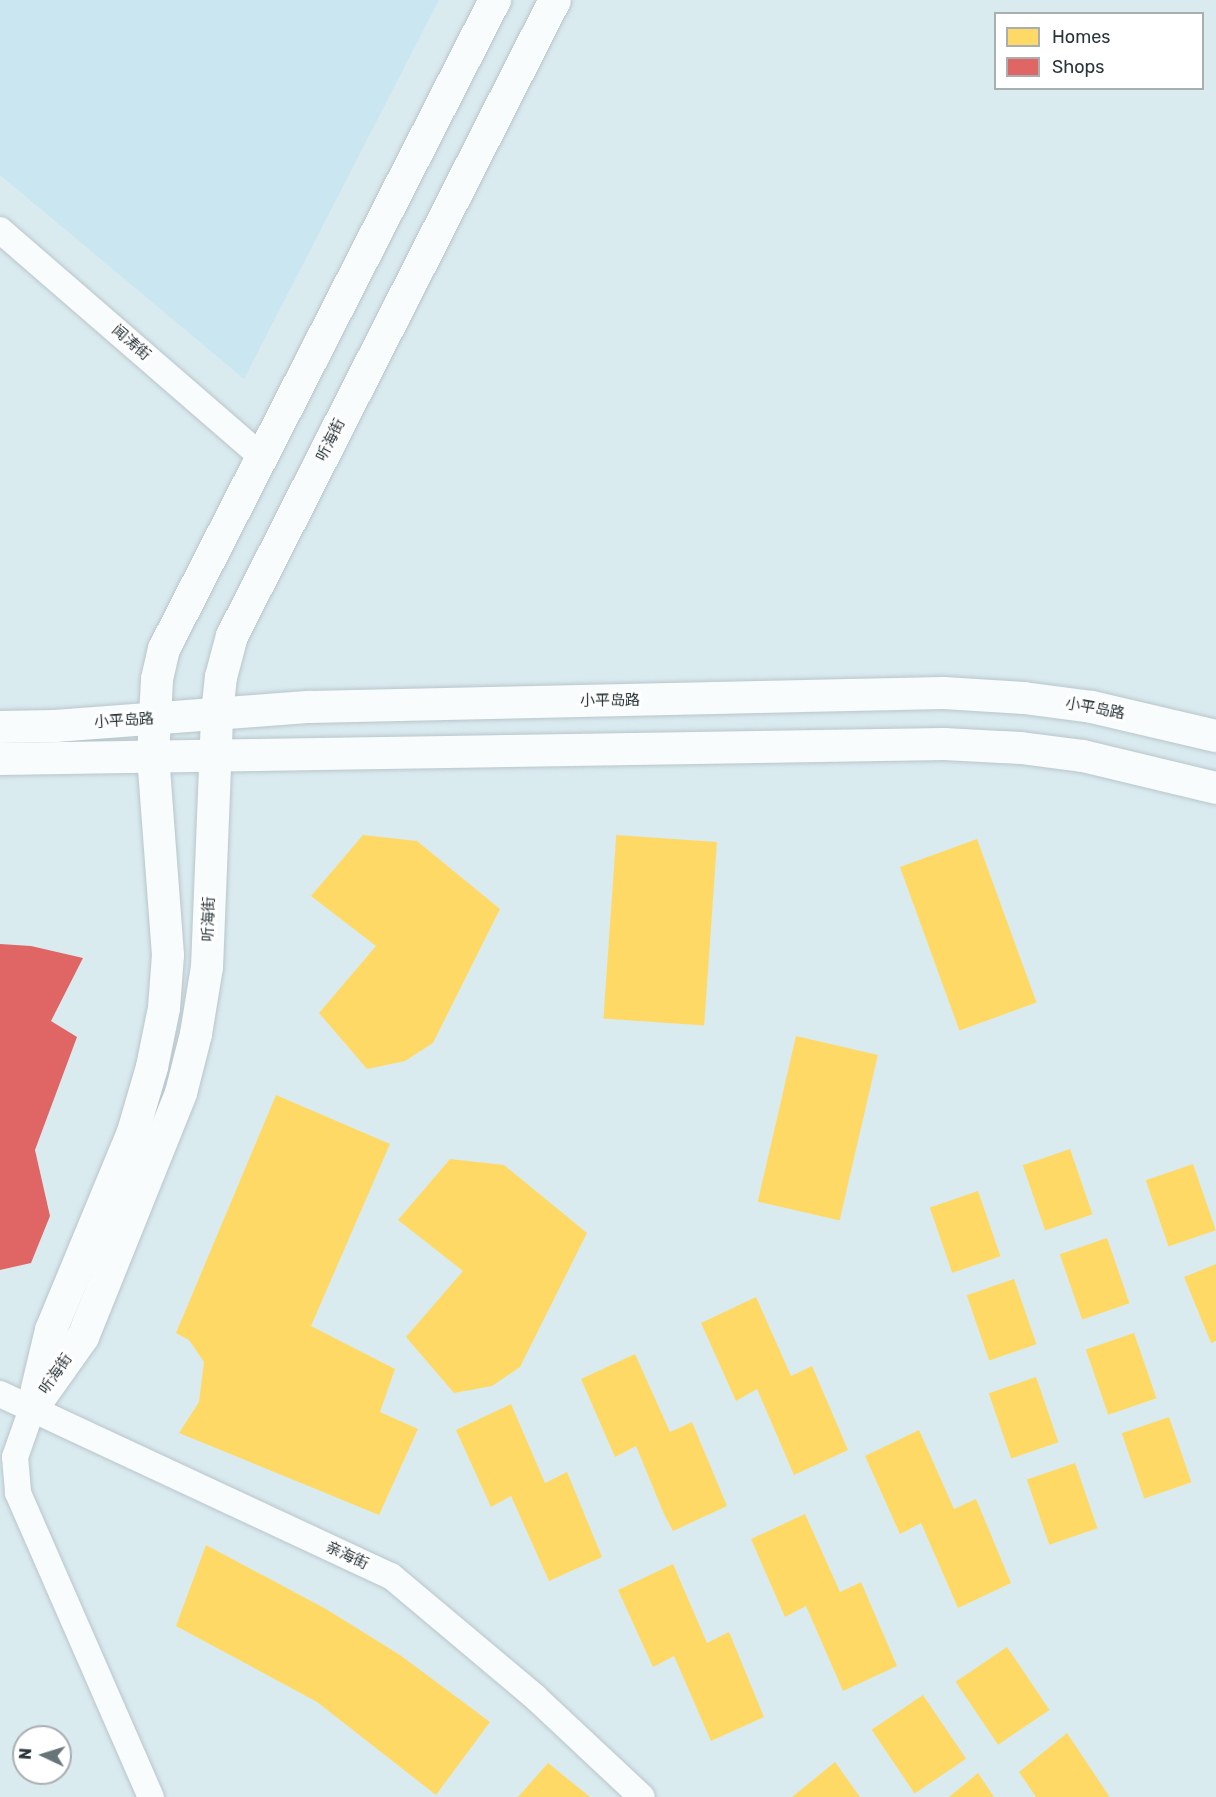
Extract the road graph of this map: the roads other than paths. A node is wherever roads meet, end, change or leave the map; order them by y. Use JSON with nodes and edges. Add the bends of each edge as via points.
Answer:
{"nodes":[{"id":1,"x":495,"y":0,"type":"edge"},
{"id":2,"x":555,"y":0,"type":"edge"},
{"id":3,"x":0,"y":230,"type":"edge"},
{"id":4,"x":262,"y":457,"type":"junction"},
{"id":5,"x":503,"y":703,"type":"junction"},
{"id":6,"x":218,"y":714,"type":"junction"},
{"id":7,"x":155,"y":719,"type":"junction"},
{"id":8,"x":0,"y":727,"type":"edge"},
{"id":9,"x":1216,"y":736,"type":"edge"},
{"id":10,"x":502,"y":751,"type":"junction"},
{"id":11,"x":216,"y":755,"type":"junction"},
{"id":12,"x":153,"y":756,"type":"junction"},
{"id":13,"x":0,"y":759,"type":"edge"},
{"id":14,"x":1216,"y":788,"type":"edge"},
{"id":15,"x":0,"y":1394,"type":"edge"},
{"id":16,"x":32,"y":1409,"type":"junction"},
{"id":17,"x":151,"y":1797,"type":"edge"},
{"id":18,"x":642,"y":1797,"type":"edge"}],
"edges":[{"from":1,"to":4,"type":"street","name":"听海街"},
{"from":2,"to":6,"type":"street","name":"听海街","via":[[232,636],[221,677]]},
{"from":3,"to":4,"type":"street","name":"闻涛街"},
{"from":4,"to":7,"type":"street","name":"听海街","via":[[164,649],[157,679]]},
{"from":5,"to":6,"type":"street","name":"小平岛路","via":[[310,707]]},
{"from":5,"to":9,"type":"street","name":"小平岛路","via":[[944,693],[1092,707]]},
{"from":5,"to":10,"type":"street"},
{"from":6,"to":7,"type":"street","name":"小平岛路"},
{"from":6,"to":11,"type":"street","name":"听海街"},
{"from":7,"to":8,"type":"street","name":"小平岛路"},
{"from":7,"to":12,"type":"street","name":"听海街"},
{"from":10,"to":11,"type":"street"},
{"from":10,"to":14,"type":"street","via":[[944,744],[1083,756]]},
{"from":11,"to":12,"type":"street"},
{"from":11,"to":16,"type":"street","name":"听海街","via":[[207,967],[182,1093],[83,1337]]},
{"from":12,"to":13,"type":"street"},
{"from":12,"to":16,"type":"street","name":"听海街","via":[[168,955],[164,1008],[133,1132],[51,1330]]},
{"from":15,"to":16,"type":"street","name":"亲海街"},
{"from":16,"to":17,"type":"street","via":[[15,1457],[18,1493]]},
{"from":16,"to":18,"type":"street","name":"亲海街","via":[[391,1576],[535,1697]]}]}
